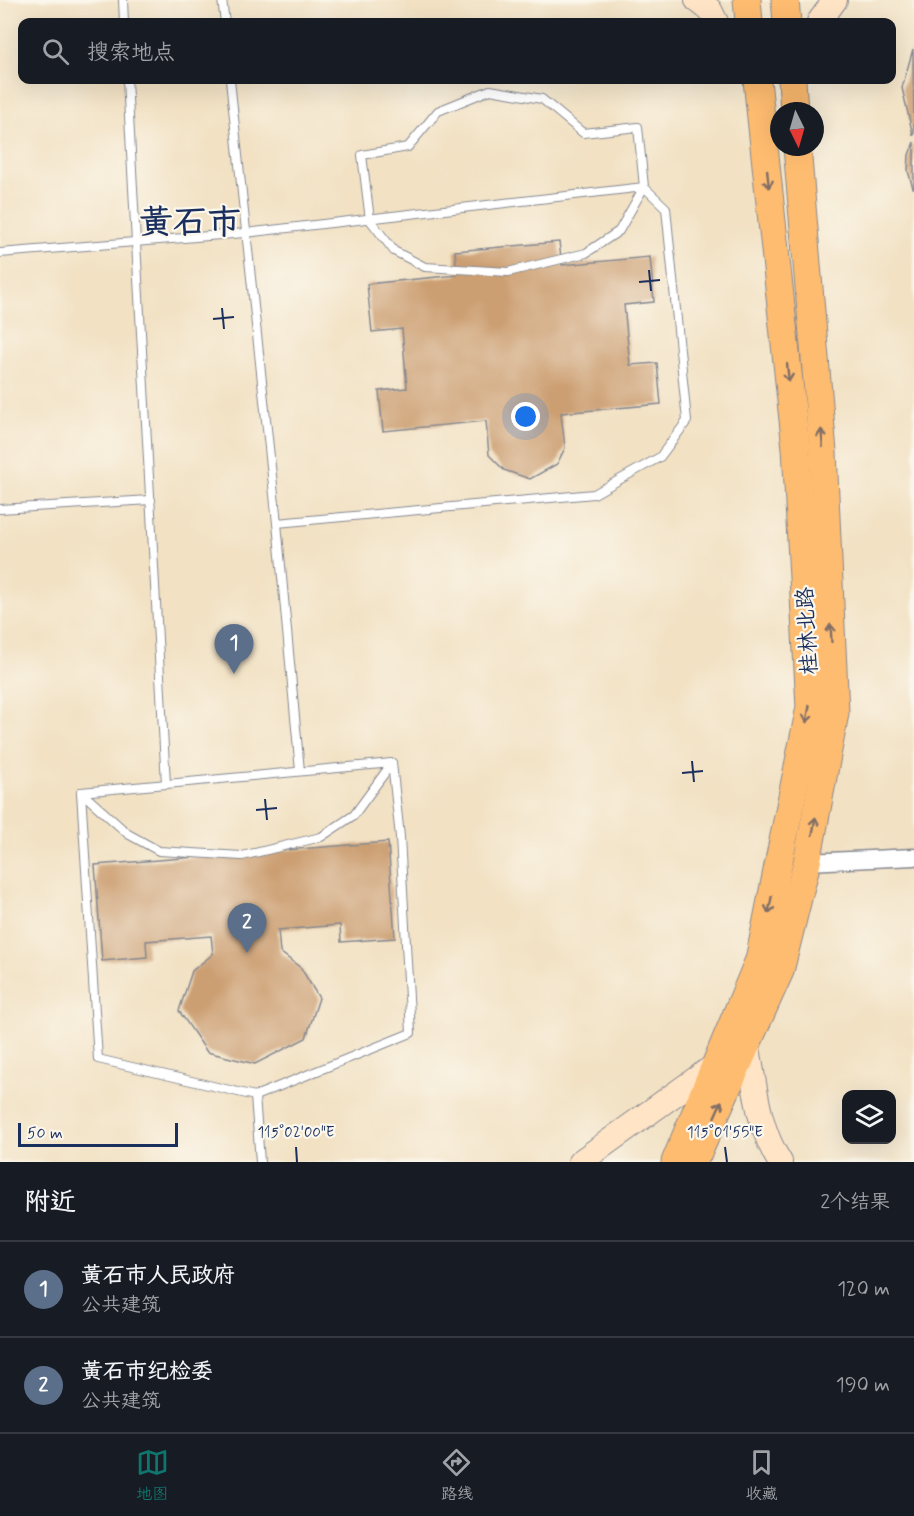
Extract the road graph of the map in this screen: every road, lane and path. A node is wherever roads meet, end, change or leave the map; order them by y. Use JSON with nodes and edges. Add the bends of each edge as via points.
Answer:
{"nodes":[{"id":1,"x":123,"y":0,"type":"edge"},
{"id":2,"x":222,"y":0,"type":"edge"},
{"id":3,"x":697,"y":0,"type":"edge"},
{"id":4,"x":747,"y":0,"type":"edge"},
{"id":5,"x":785,"y":0,"type":"edge"},
{"id":6,"x":835,"y":0,"type":"edge"},
{"id":7,"x":124,"y":18,"type":"edge"},
{"id":8,"x":224,"y":18,"type":"edge"},
{"id":9,"x":714,"y":18,"type":"edge"},
{"id":10,"x":749,"y":18,"type":"edge"},
{"id":11,"x":787,"y":18,"type":"edge"},
{"id":12,"x":822,"y":18,"type":"edge"},
{"id":13,"x":127,"y":84,"type":"edge"},
{"id":14,"x":230,"y":84,"type":"edge"},
{"id":15,"x":748,"y":84,"type":"edge"},
{"id":16,"x":757,"y":84,"type":"edge"},
{"id":17,"x":760,"y":108,"type":"junction"},
{"id":18,"x":798,"y":156,"type":"edge"},
{"id":19,"x":644,"y":188,"type":"junction"},
{"id":20,"x":370,"y":220,"type":"junction"},
{"id":21,"x":245,"y":233,"type":"junction"},
{"id":22,"x":136,"y":242,"type":"junction"},
{"id":23,"x":0,"y":253,"type":"edge"},
{"id":24,"x":151,"y":500,"type":"junction"},
{"id":25,"x":0,"y":509,"type":"edge"},
{"id":26,"x":277,"y":523,"type":"junction"},
{"id":27,"x":392,"y":763,"type":"junction"},
{"id":28,"x":300,"y":771,"type":"junction"},
{"id":29,"x":166,"y":784,"type":"junction"},
{"id":30,"x":81,"y":792,"type":"junction"},
{"id":31,"x":914,"y":857,"type":"edge"},
{"id":32,"x":807,"y":862,"type":"junction"},
{"id":33,"x":747,"y":1043,"type":"junction"},
{"id":34,"x":714,"y":1066,"type":"junction"},
{"id":35,"x":255,"y":1096,"type":"junction"},
{"id":36,"x":261,"y":1162,"type":"edge"},
{"id":37,"x":580,"y":1162,"type":"edge"},
{"id":38,"x":675,"y":1162,"type":"edge"},
{"id":39,"x":694,"y":1162,"type":"edge"},
{"id":40,"x":780,"y":1162,"type":"edge"}],
"edges":[{"from":1,"to":7,"type":"lane"},
{"from":2,"to":8,"type":"lane"},
{"from":3,"to":9,"type":"street"},
{"from":4,"to":10,"type":"main road"},
{"from":5,"to":11,"type":"main road"},
{"from":6,"to":12,"type":"street"},
{"from":13,"to":22,"type":"lane"},
{"from":14,"to":21,"type":"lane"},
{"from":15,"to":17,"type":"street"},
{"from":16,"to":17,"type":"main road","name":"桂林北路"},
{"from":17,"to":34,"type":"main road","name":"桂林北路","one_way":true,"via":[[796,448],[810,706],[759,960]]},
{"from":32,"to":18,"type":"main road","name":"桂林北路","one_way":true,"via":[[835,712],[823,452]]},
{"from":19,"to":20,"type":"lane"},
{"from":19,"to":20,"type":"lane","via":[[619,231],[586,253],[508,272],[425,267],[394,251]]},
{"from":19,"to":20,"type":"lane","via":[[638,127],[583,133],[542,99],[490,90],[438,111],[408,147],[362,155]]},
{"from":19,"to":26,"type":"lane","via":[[666,208],[687,421],[660,457],[594,494]]},
{"from":20,"to":21,"type":"lane"},
{"from":21,"to":22,"type":"lane"},
{"from":21,"to":26,"type":"lane"},
{"from":22,"to":23,"type":"lane"},
{"from":22,"to":24,"type":"lane"},
{"from":24,"to":25,"type":"lane"},
{"from":24,"to":29,"type":"lane"},
{"from":26,"to":28,"type":"lane"},
{"from":27,"to":28,"type":"lane"},
{"from":27,"to":30,"type":"lane","via":[[354,814],[321,837],[243,856],[159,851],[128,834]]},
{"from":27,"to":35,"type":"lane","via":[[411,1033]]},
{"from":28,"to":29,"type":"lane"},
{"from":29,"to":30,"type":"lane"},
{"from":30,"to":35,"type":"lane","via":[[98,1059]]},
{"from":31,"to":32,"type":"street"},
{"from":32,"to":33,"type":"main road","name":"桂林北路","via":[[780,971]]},
{"from":39,"to":33,"type":"main road","name":"桂林北路","one_way":true},
{"from":33,"to":40,"type":"street","via":[[761,1120]]},
{"from":34,"to":37,"type":"street"},
{"from":34,"to":38,"type":"main road","name":"桂林北路"},
{"from":35,"to":36,"type":"lane"}]}
